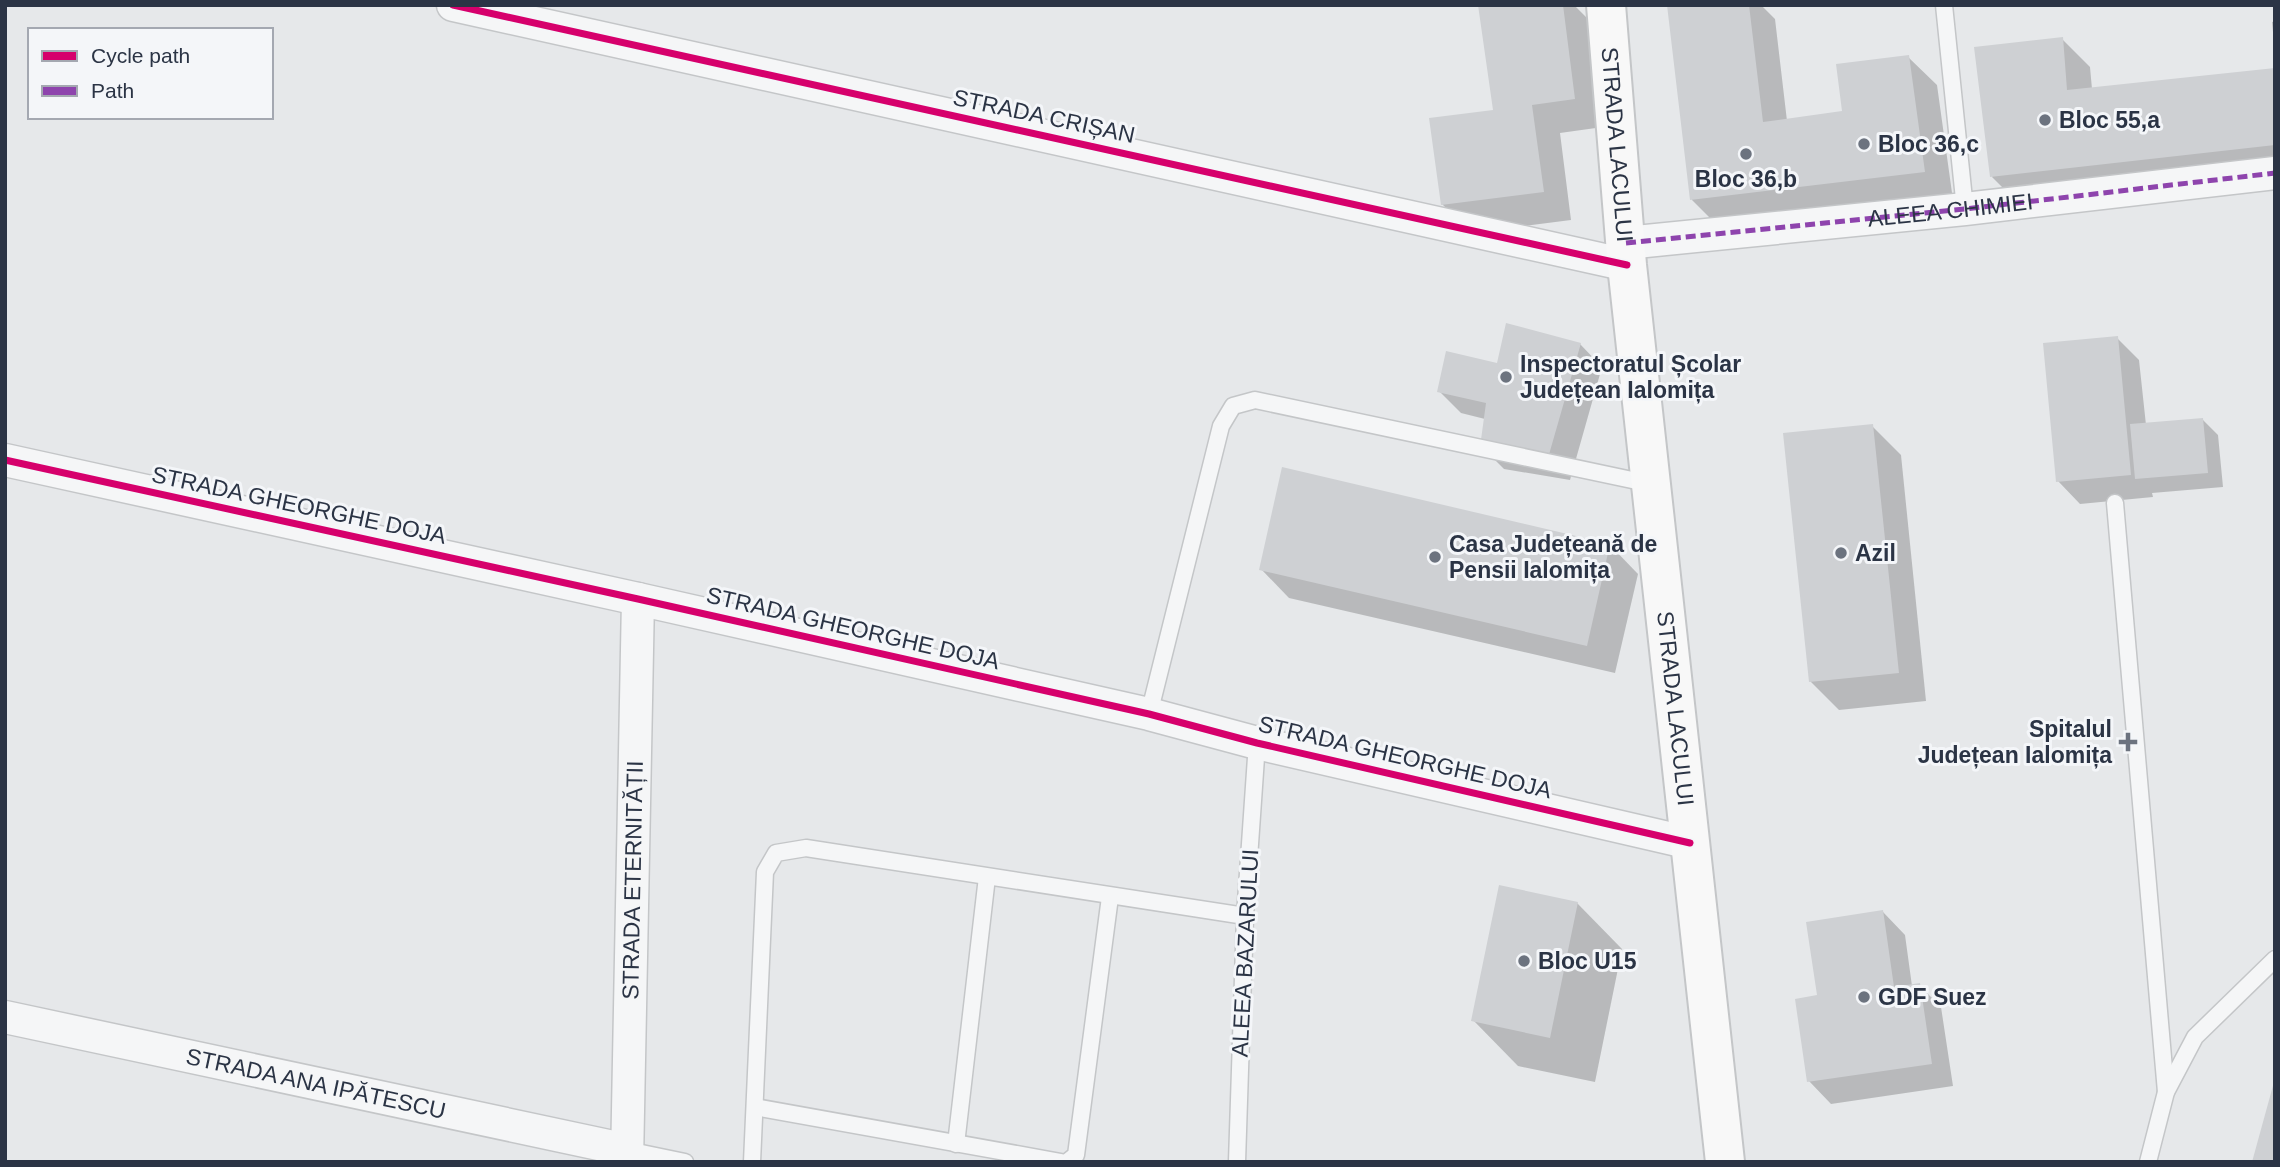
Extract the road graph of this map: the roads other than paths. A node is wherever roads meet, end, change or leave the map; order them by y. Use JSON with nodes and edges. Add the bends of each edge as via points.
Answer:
{"nodes":[{"id":1,"x":453,"y":5,"type":"edge"},
{"id":2,"x":1605,"y":5,"type":"edge"},
{"id":3,"x":1944,"y":5,"type":"edge"},
{"id":4,"x":2275,"y":173,"type":"edge"},
{"id":5,"x":1965,"y":209,"type":"junction"},
{"id":6,"x":1626,"y":254,"type":"junction"},
{"id":7,"x":5,"y":460,"type":"edge"},
{"id":8,"x":1651,"y":484,"type":"junction"},
{"id":9,"x":2115,"y":503,"type":"dead end"},
{"id":10,"x":638,"y":599,"type":"junction"},
{"id":11,"x":1149,"y":714,"type":"junction"},
{"id":12,"x":1257,"y":743,"type":"junction"},
{"id":13,"x":1690,"y":843,"type":"junction"},
{"id":14,"x":987,"y":877,"type":"junction"},
{"id":15,"x":1110,"y":897,"type":"junction"},
{"id":16,"x":1245,"y":916,"type":"junction"},
{"id":17,"x":2275,"y":959,"type":"edge"},
{"id":18,"x":5,"y":1017,"type":"edge"},
{"id":19,"x":2166,"y":1092,"type":"junction"},
{"id":20,"x":755,"y":1107,"type":"junction"},
{"id":21,"x":956,"y":1143,"type":"junction"},
{"id":22,"x":627,"y":1156,"type":"edge"},
{"id":23,"x":685,"y":1162,"type":"edge"},
{"id":24,"x":752,"y":1162,"type":"edge"},
{"id":25,"x":1061,"y":1162,"type":"edge"},
{"id":26,"x":1067,"y":1162,"type":"edge"},
{"id":27,"x":1237,"y":1162,"type":"edge"},
{"id":28,"x":1725,"y":1162,"type":"edge"},
{"id":29,"x":2148,"y":1162,"type":"edge"}],
"edges":[{"from":1,"to":6,"type":"street","name":"STRADA CRIȘAN"},
{"from":2,"to":6,"type":"street","name":"STRADA LACULUI"},
{"from":3,"to":5,"type":"lane"},
{"from":4,"to":5,"type":"street","name":"ALEEA CHIMIEI"},
{"from":5,"to":6,"type":"street","name":"ALEEA CHIMIEI"},
{"from":6,"to":8,"type":"street","name":"STRADA LACULUI"},
{"from":7,"to":10,"type":"street","name":"STRADA GHEORGHE DOJA"},
{"from":8,"to":11,"type":"lane","via":[[1255,400],[1233,405],[1221,426]]},
{"from":8,"to":13,"type":"street","name":"STRADA LACULUI"},
{"from":9,"to":19,"type":"lane"},
{"from":10,"to":11,"type":"street","name":"STRADA GHEORGHE DOJA"},
{"from":10,"to":22,"type":"street","name":"STRADA ETERNITĂȚII"},
{"from":11,"to":12,"type":"street","name":"STRADA GHEORGHE DOJA"},
{"from":12,"to":13,"type":"street","name":"STRADA GHEORGHE DOJA"},
{"from":12,"to":16,"type":"lane","name":"ALEEA BAZARULUI"},
{"from":13,"to":28,"type":"street","name":"STRADA LACULUI"},
{"from":14,"to":15,"type":"lane"},
{"from":14,"to":20,"type":"lane","via":[[806,848],[776,853],[765,872]]},
{"from":14,"to":21,"type":"lane"},
{"from":15,"to":16,"type":"lane"},
{"from":15,"to":26,"type":"lane","via":[[1076,1155]]},
{"from":16,"to":27,"type":"lane","name":"ALEEA BAZARULUI"},
{"from":17,"to":19,"type":"lane","via":[[2195,1037]]},
{"from":18,"to":22,"type":"street","name":"STRADA ANA IPĂTESCU"},
{"from":19,"to":29,"type":"lane"},
{"from":20,"to":21,"type":"lane"},
{"from":20,"to":24,"type":"lane"},
{"from":21,"to":25,"type":"lane"},
{"from":22,"to":23,"type":"lane"}]}
